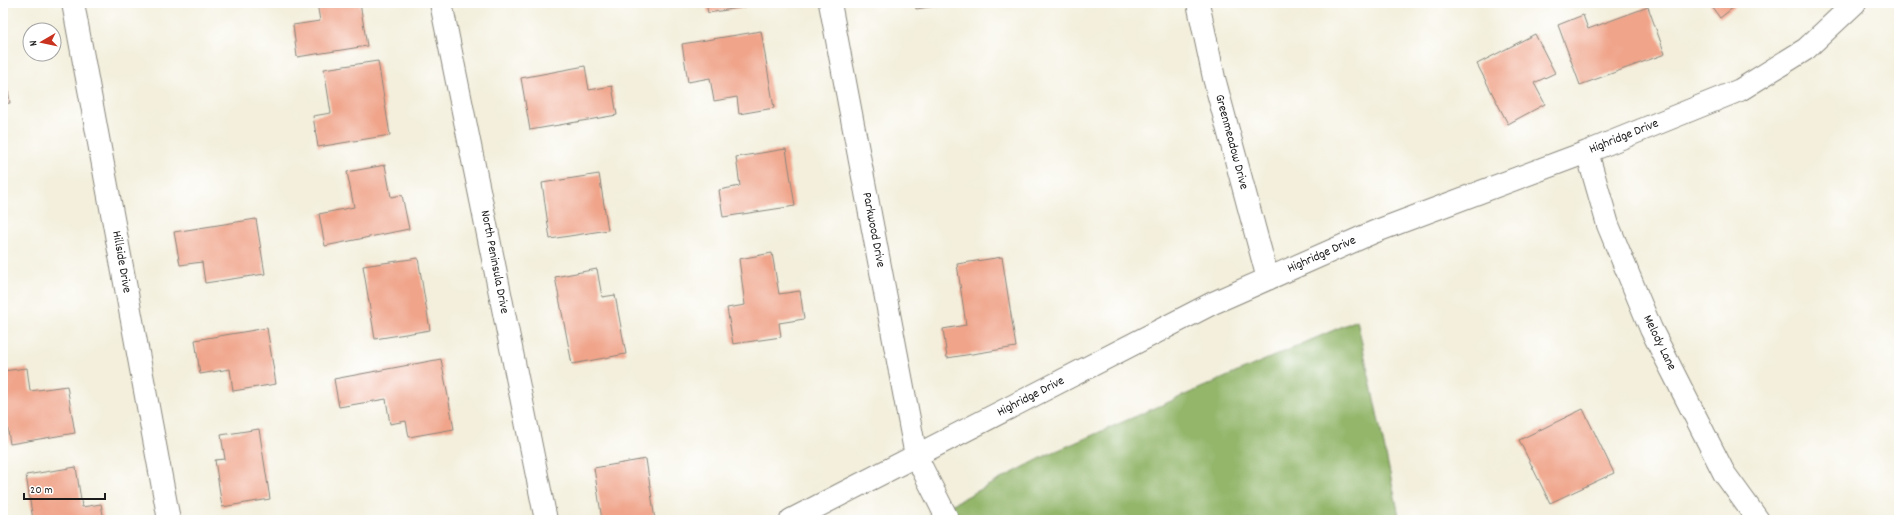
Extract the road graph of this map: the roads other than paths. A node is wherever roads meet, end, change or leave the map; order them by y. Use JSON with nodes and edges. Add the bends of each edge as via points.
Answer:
{"nodes":[{"id":1,"x":73,"y":3,"type":"edge"},
{"id":2,"x":441,"y":3,"type":"edge"},
{"id":3,"x":830,"y":3,"type":"edge"},
{"id":4,"x":1198,"y":3,"type":"edge"},
{"id":5,"x":1854,"y":3,"type":"edge"},
{"id":6,"x":1587,"y":152,"type":"junction"},
{"id":7,"x":1268,"y":279,"type":"junction"},
{"id":8,"x":916,"y":456,"type":"junction"},
{"id":9,"x":169,"y":520,"type":"edge"},
{"id":10,"x":546,"y":520,"type":"edge"},
{"id":11,"x":791,"y":520,"type":"edge"},
{"id":12,"x":948,"y":520,"type":"edge"},
{"id":13,"x":1758,"y":520,"type":"edge"}],
"edges":[{"from":1,"to":9,"type":"street","name":"Hillside Drive"},
{"from":2,"to":10,"type":"street","name":"North Peninsula Drive"},
{"from":3,"to":8,"type":"street","name":"Parkwood Drive"},
{"from":4,"to":7,"type":"street","name":"Greenmeadow Drive","via":[[1214,78]]},
{"from":5,"to":6,"type":"street","name":"Highridge Drive","via":[[1806,49],[1740,90]]},
{"from":6,"to":7,"type":"street","name":"Highridge Drive","via":[[1374,232]]},
{"from":6,"to":13,"type":"street","name":"Melody Lane","via":[[1608,225],[1651,329],[1724,473]]},
{"from":7,"to":8,"type":"street","name":"Highridge Drive","via":[[1213,303]]},
{"from":8,"to":11,"type":"street","name":"Highridge Drive"},
{"from":8,"to":12,"type":"street","name":"Parkwood Drive"}]}
